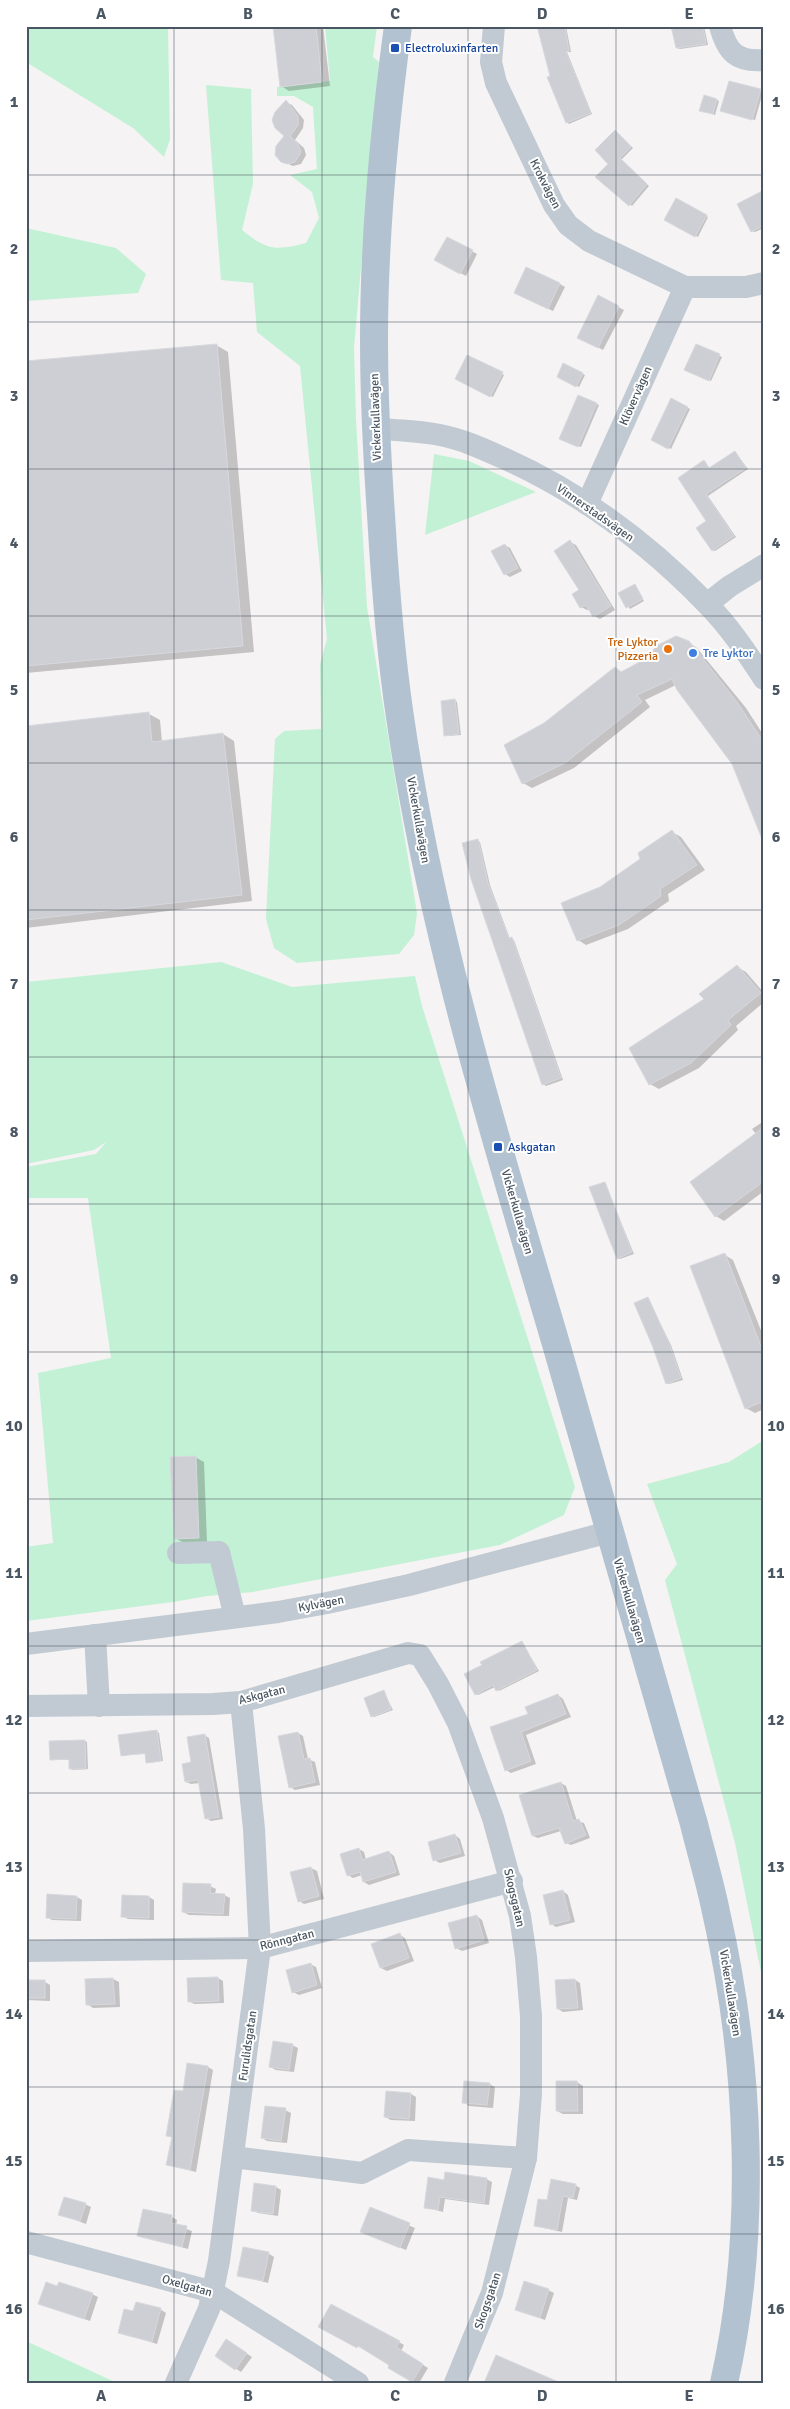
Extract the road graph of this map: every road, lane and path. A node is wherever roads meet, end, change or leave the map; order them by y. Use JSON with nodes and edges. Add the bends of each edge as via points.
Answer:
{"nodes":[{"id":1,"x":398,"y":26,"type":"edge"},
{"id":2,"x":494,"y":26,"type":"edge"},
{"id":3,"x":720,"y":26,"type":"edge"},
{"id":4,"x":764,"y":60,"type":"edge"},
{"id":5,"x":764,"y":283,"type":"edge"},
{"id":6,"x":685,"y":287,"type":"junction"},
{"id":7,"x":376,"y":430,"type":"junction"},
{"id":8,"x":587,"y":504,"type":"junction"},
{"id":9,"x":764,"y":565,"type":"edge"},
{"id":10,"x":707,"y":604,"type":"junction"},
{"id":11,"x":764,"y":680,"type":"edge"},
{"id":12,"x":609,"y":1532,"type":"junction"},
{"id":13,"x":178,"y":1553,"type":"dead end"},
{"id":14,"x":235,"y":1617,"type":"junction"},
{"id":15,"x":95,"y":1636,"type":"junction"},
{"id":16,"x":26,"y":1644,"type":"edge"},
{"id":17,"x":420,"y":1655,"type":"joint"},
{"id":18,"x":241,"y":1702,"type":"junction"},
{"id":19,"x":26,"y":1706,"type":"edge"},
{"id":20,"x":99,"y":1706,"type":"junction"},
{"id":21,"x":512,"y":1881,"type":"junction"},
{"id":22,"x":260,"y":1948,"type":"junction"},
{"id":23,"x":26,"y":1951,"type":"edge"},
{"id":24,"x":233,"y":2157,"type":"junction"},
{"id":25,"x":526,"y":2158,"type":"junction"},
{"id":26,"x":26,"y":2242,"type":"edge"},
{"id":27,"x":213,"y":2292,"type":"junction"},
{"id":28,"x":176,"y":2383,"type":"edge"},
{"id":29,"x":358,"y":2383,"type":"edge"},
{"id":30,"x":455,"y":2383,"type":"edge"},
{"id":31,"x":724,"y":2383,"type":"edge"}],
"edges":[{"from":1,"to":7,"type":"main road","name":"Vickerkullavägen","via":[[385,137],[376,264]]},
{"from":2,"to":6,"type":"street","name":"Krokvägen","via":[[491,62],[496,83],[554,205],[568,225],[589,241]]},
{"from":3,"to":4,"type":"street","via":[[734,55],[754,61]]},
{"from":5,"to":6,"type":"street","name":"Krokvägen"},
{"from":6,"to":8,"type":"street","name":"Klövervägen"},
{"from":7,"to":8,"type":"street","name":"Vinnerstadsvägen","via":[[435,434],[464,442],[511,461]]},
{"from":7,"to":12,"type":"main road","name":"Vickerkullavägen","via":[[389,626],[400,716],[426,865],[463,1022]]},
{"from":8,"to":10,"type":"street","name":"Vinnerstadsvägen","via":[[658,558]]},
{"from":9,"to":10,"type":"street"},
{"from":10,"to":11,"type":"street","name":"Vinnerstadsvägen"},
{"from":12,"to":14,"type":"street","name":"Kylvägen","via":[[408,1585],[327,1603]]},
{"from":12,"to":31,"type":"main road","name":"Vickerkullavägen","via":[[717,1912],[740,2058],[745,2148],[744,2234],[737,2307]]},
{"from":13,"to":14,"type":"street","via":[[219,1552]]},
{"from":14,"to":15,"type":"street","name":"Kylvägen"},
{"from":15,"to":16,"type":"street","name":"Kylvägen"},
{"from":15,"to":20,"type":"street"},
{"from":17,"to":18,"type":"street","name":"Askgatan","via":[[408,1652]]},
{"from":17,"to":21,"type":"street","name":"Skogsgatan","via":[[438,1684],[476,1767]]},
{"from":18,"to":20,"type":"street","name":"Askgatan"},
{"from":18,"to":22,"type":"street","name":"Furulidsgatan","via":[[254,1829]]},
{"from":19,"to":20,"type":"street","name":"Askgatan"},
{"from":21,"to":22,"type":"street","name":"Rönngatan"},
{"from":21,"to":25,"type":"street","name":"Skogsgatan","via":[[526,1957],[531,2016],[531,2094]]},
{"from":22,"to":23,"type":"street","name":"Rönngatan"},
{"from":22,"to":24,"type":"street","name":"Furulidsgatan"},
{"from":24,"to":25,"type":"street","via":[[362,2173],[408,2150]]},
{"from":24,"to":27,"type":"street","name":"Furulidsgatan"},
{"from":25,"to":30,"type":"street","name":"Skogsgatan","via":[[492,2293]]},
{"from":26,"to":27,"type":"street","name":"Oxelgatan"},
{"from":27,"to":28,"type":"street","name":"Furulidsgatan","via":[[209,2309]]},
{"from":27,"to":29,"type":"street","name":"Oxelgatan"}]}
